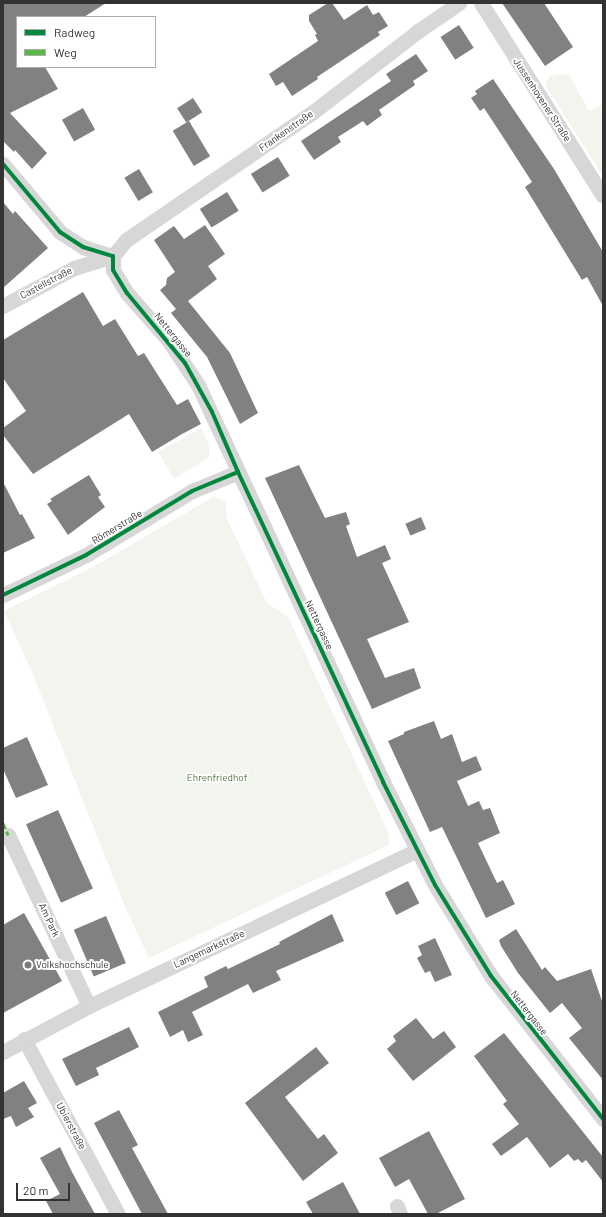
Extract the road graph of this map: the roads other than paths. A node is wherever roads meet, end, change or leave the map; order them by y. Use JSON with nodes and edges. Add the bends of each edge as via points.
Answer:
{"nodes":[{"id":1,"x":459,"y":3,"type":"edge"},
{"id":2,"x":481,"y":3,"type":"edge"},
{"id":3,"x":3,"y":164,"type":"edge"},
{"id":4,"x":603,"y":196,"type":"edge"},
{"id":5,"x":113,"y":256,"type":"junction"},
{"id":6,"x":3,"y":306,"type":"edge"},
{"id":7,"x":238,"y":472,"type":"junction"},
{"id":8,"x":3,"y":595,"type":"edge"},
{"id":9,"x":8,"y":835,"type":"dead end"},
{"id":10,"x":417,"y":850,"type":"junction"},
{"id":11,"x":89,"y":1006,"type":"junction"},
{"id":12,"x":24,"y":1039,"type":"junction"},
{"id":13,"x":3,"y":1052,"type":"edge"},
{"id":14,"x":603,"y":1119,"type":"edge"},
{"id":15,"x":118,"y":1214,"type":"edge"}],
"edges":[{"from":1,"to":5,"type":"street","name":"Frankenstraße","via":[[418,31],[313,112],[126,240]]},
{"from":2,"to":4,"type":"street","name":"Jussenhovener Straße"},
{"from":3,"to":5,"type":"street","via":[[60,232],[83,247]]},
{"from":5,"to":6,"type":"street","name":"Castellstraße","via":[[74,268]]},
{"from":5,"to":7,"type":"street","name":"Nettergasse","via":[[113,270],[127,293],[169,341],[198,384]]},
{"from":7,"to":8,"type":"street","name":"Römerstraße","via":[[192,490],[86,555]]},
{"from":7,"to":10,"type":"street","name":"Nettergasse"},
{"from":9,"to":11,"type":"street","name":"Am Park"},
{"from":10,"to":11,"type":"street","name":"Langemarkstraße"},
{"from":10,"to":14,"type":"street","name":"Nettergasse","via":[[457,924],[490,976]]},
{"from":11,"to":12,"type":"street","name":"Langemarkstraße"},
{"from":12,"to":13,"type":"street","name":"Langemarkstraße"},
{"from":12,"to":15,"type":"street","name":"Ubierstraße"}]}
